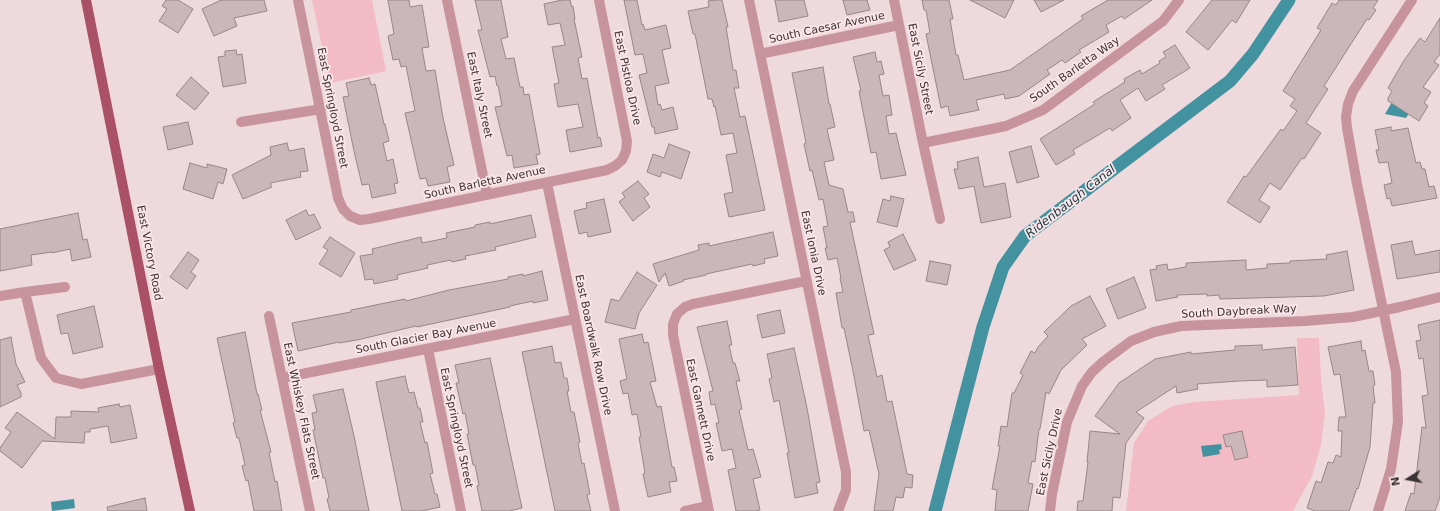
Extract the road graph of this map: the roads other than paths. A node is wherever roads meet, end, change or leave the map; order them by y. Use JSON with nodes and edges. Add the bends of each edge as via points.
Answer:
{"nodes":[{"id":1,"x":86,"y":0,"type":"edge"},
{"id":2,"x":298,"y":0,"type":"edge"},
{"id":3,"x":447,"y":0,"type":"edge"},
{"id":4,"x":599,"y":0,"type":"edge"},
{"id":5,"x":749,"y":0,"type":"edge"},
{"id":6,"x":894,"y":0,"type":"edge"},
{"id":7,"x":1179,"y":0,"type":"edge"},
{"id":8,"x":1412,"y":0,"type":"edge"},
{"id":9,"x":899,"y":25,"type":"junction"},
{"id":10,"x":760,"y":54,"type":"junction"},
{"id":11,"x":321,"y":109,"type":"junction"},
{"id":12,"x":241,"y":122,"type":"dead end"},
{"id":13,"x":923,"y":143,"type":"junction"},
{"id":14,"x":622,"y":160,"type":"joint"},
{"id":15,"x":547,"y":183,"type":"junction"},
{"id":16,"x":487,"y":195,"type":"junction"},
{"id":17,"x":350,"y":216,"type":"joint"},
{"id":18,"x":940,"y":219,"type":"dead end"},
{"id":19,"x":806,"y":281,"type":"junction"},
{"id":20,"x":65,"y":287,"type":"dead end"},
{"id":21,"x":25,"y":292,"type":"junction"},
{"id":22,"x":0,"y":296,"type":"edge"},
{"id":23,"x":1440,"y":297,"type":"edge"},
{"id":24,"x":1383,"y":311,"type":"junction"},
{"id":25,"x":269,"y":316,"type":"dead end"},
{"id":26,"x":575,"y":319,"type":"junction"},
{"id":27,"x":428,"y":349,"type":"junction"},
{"id":28,"x":1104,"y":361,"type":"joint"},
{"id":29,"x":159,"y":369,"type":"junction"},
{"id":30,"x":282,"y":378,"type":"junction"},
{"id":31,"x":709,"y":509,"type":"edge"},
{"id":32,"x":190,"y":511,"type":"edge"},
{"id":33,"x":310,"y":511,"type":"edge"},
{"id":34,"x":461,"y":511,"type":"edge"},
{"id":35,"x":615,"y":511,"type":"edge"},
{"id":36,"x":685,"y":511,"type":"edge"},
{"id":37,"x":838,"y":511,"type":"edge"},
{"id":38,"x":1050,"y":511,"type":"edge"},
{"id":39,"x":1378,"y":511,"type":"edge"}],
"edges":[{"from":1,"to":29,"type":"main road","name":"East Victory Road"},
{"from":2,"to":11,"type":"street","name":"East Springloyd Street"},
{"from":3,"to":16,"type":"street","name":"East Italy Street"},
{"from":4,"to":14,"type":"street","name":"East Pistioa Drive","via":[[628,141]]},
{"from":5,"to":10,"type":"street","name":"East Ionia Drive"},
{"from":6,"to":9,"type":"street","name":"East Sicily Street"},
{"from":7,"to":13,"type":"street","name":"South Barletta Way","via":[[1163,22],[1044,110],[1006,126]]},
{"from":8,"to":24,"type":"street","via":[[1353,91],[1346,117],[1346,128]]},
{"from":9,"to":10,"type":"street","name":"South Caesar Avenue"},
{"from":9,"to":13,"type":"street","name":"East Sicily Street"},
{"from":10,"to":19,"type":"street","name":"East Ionia Drive"},
{"from":11,"to":12,"type":"street"},
{"from":11,"to":17,"type":"street","name":"East Springloyd Street","via":[[338,198]]},
{"from":13,"to":18,"type":"street","name":"East Sicily Street"},
{"from":14,"to":15,"type":"street","name":"South Barletta Avenue","via":[[607,170]]},
{"from":15,"to":16,"type":"street","name":"South Barletta Avenue"},
{"from":15,"to":26,"type":"street","name":"East Boardwalk Row Drive"},
{"from":16,"to":17,"type":"street","name":"South Barletta Avenue","via":[[369,219],[360,220]]},
{"from":19,"to":31,"type":"street","name":"East Gannett Drive","via":[[693,304],[678,314],[673,324],[673,335]]},
{"from":19,"to":37,"type":"street","name":"East Ionia Drive","via":[[846,472],[846,490]]},
{"from":20,"to":21,"type":"street"},
{"from":21,"to":22,"type":"street"},
{"from":21,"to":29,"type":"street","via":[[41,358],[56,378],[81,384]]},
{"from":23,"to":24,"type":"street","name":"South Daybreak Way"},
{"from":24,"to":28,"type":"street","name":"South Daybreak Way","via":[[1305,321],[1181,326],[1154,332],[1131,341]]},
{"from":24,"to":39,"type":"street","via":[[1396,372],[1398,422],[1391,469]]},
{"from":25,"to":30,"type":"street","name":"East Whiskey Flats Street"},
{"from":26,"to":27,"type":"street","name":"South Glacier Bay Avenue"},
{"from":26,"to":35,"type":"street","name":"East Boardwalk Row Drive"},
{"from":27,"to":30,"type":"street","name":"South Glacier Bay Avenue"},
{"from":27,"to":34,"type":"street","name":"East Springloyd Street"},
{"from":28,"to":38,"type":"street","name":"East Sicily Drive","via":[[1082,386],[1073,405],[1067,422]]},
{"from":29,"to":32,"type":"main road","name":"East Victory Road"},
{"from":30,"to":33,"type":"street","name":"East Whiskey Flats Street"},
{"from":31,"to":36,"type":"street"}]}
